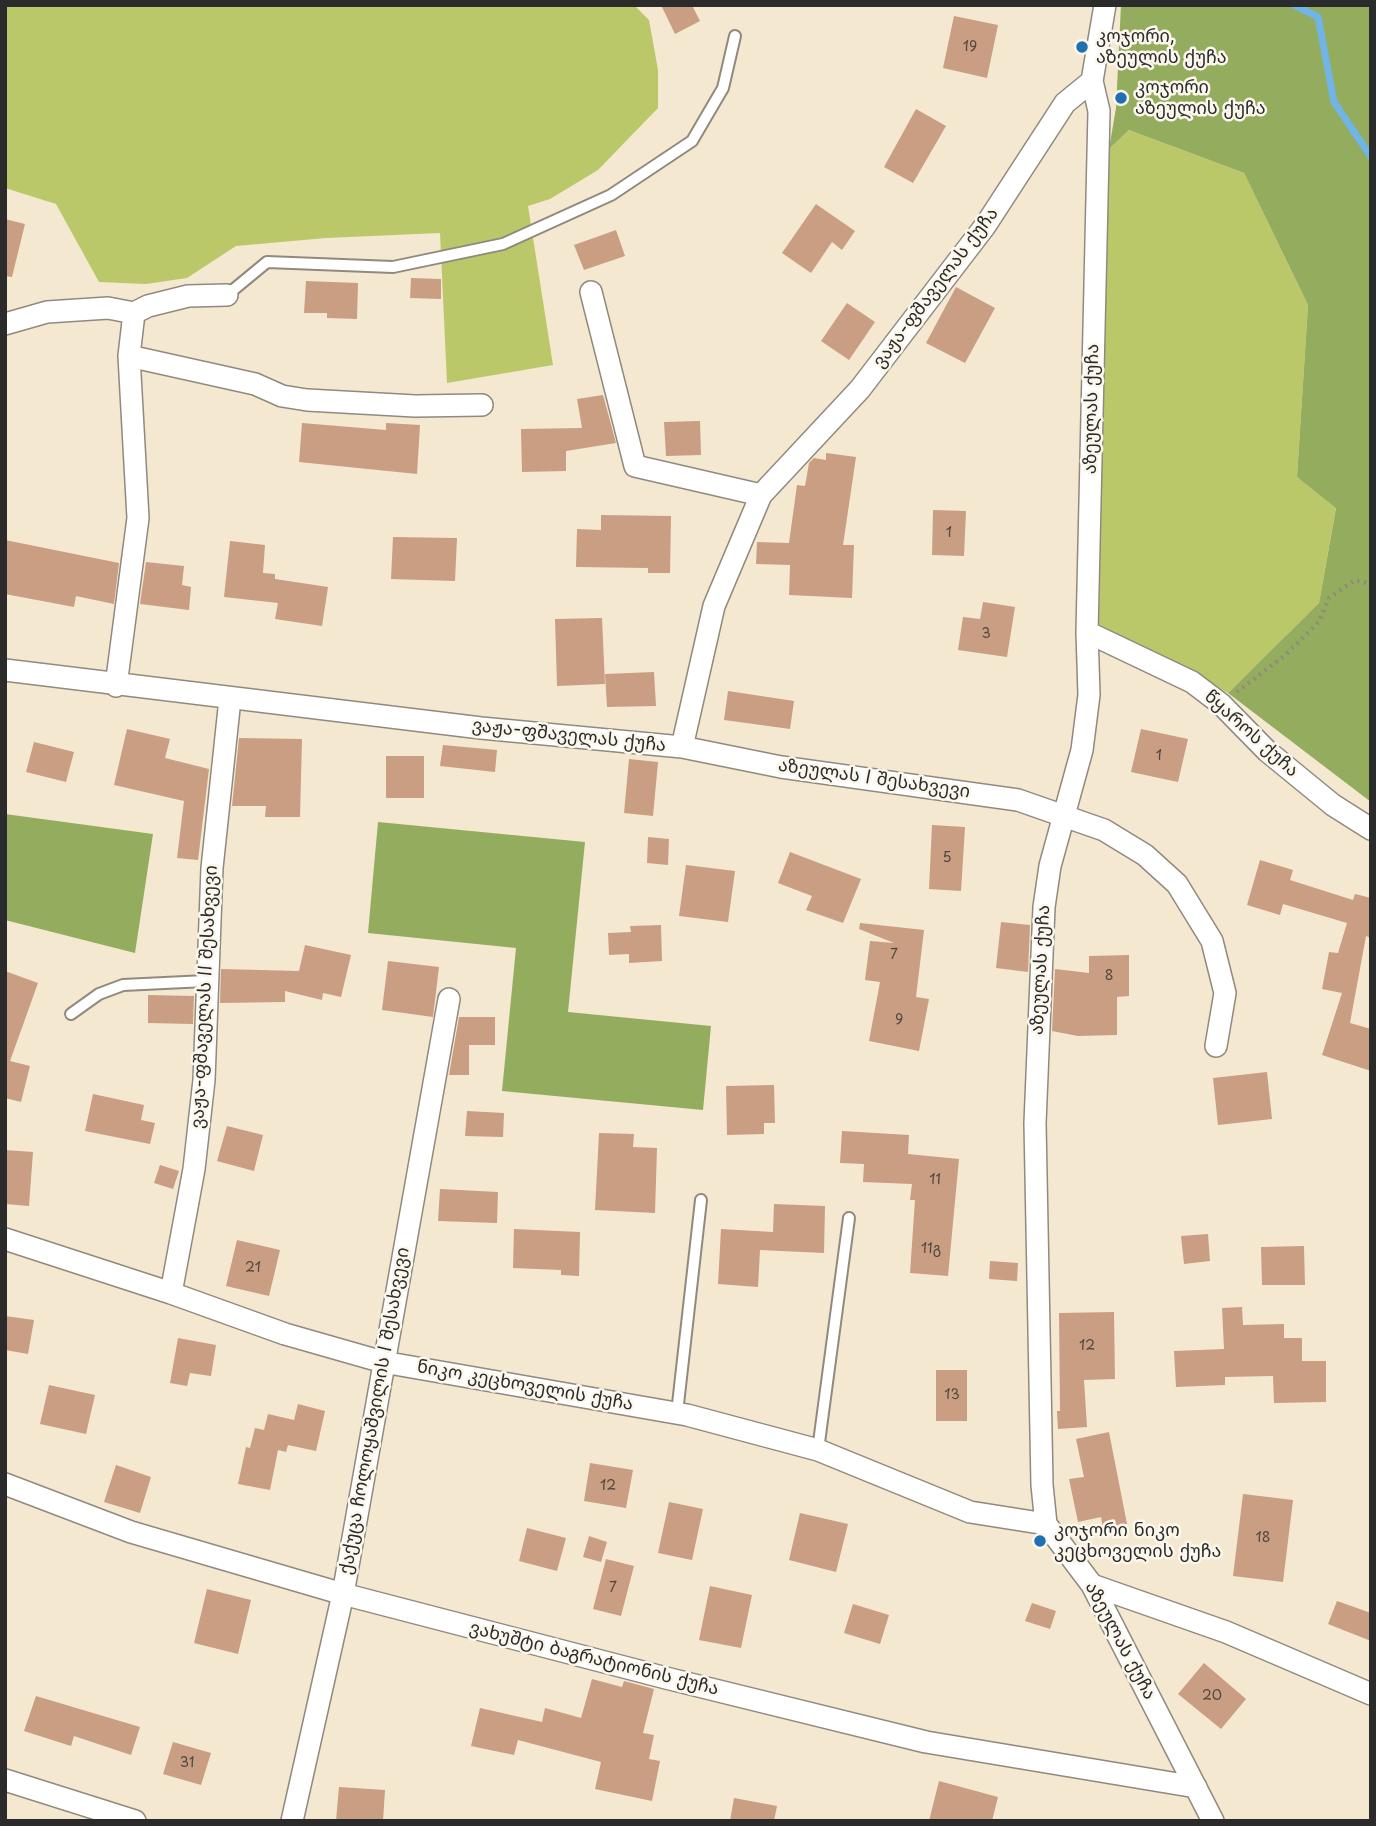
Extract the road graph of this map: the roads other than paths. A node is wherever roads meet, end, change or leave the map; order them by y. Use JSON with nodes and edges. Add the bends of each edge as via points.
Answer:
{"nodes":[{"id":1,"x":1105,"y":5,"type":"edge"},
{"id":2,"x":735,"y":36,"type":"dead end"},
{"id":3,"x":1092,"y":81,"type":"junction"},
{"id":4,"x":590,"y":292,"type":"dead end"},
{"id":5,"x":227,"y":295,"type":"joint"},
{"id":6,"x":134,"y":313,"type":"junction"},
{"id":7,"x":5,"y":324,"type":"edge"},
{"id":8,"x":129,"y":356,"type":"junction"},
{"id":9,"x":482,"y":405,"type":"dead end"},
{"id":10,"x":761,"y":495,"type":"junction"},
{"id":11,"x":1087,"y":632,"type":"junction"},
{"id":12,"x":5,"y":670,"type":"edge"},
{"id":13,"x":116,"y":686,"type":"junction"},
{"id":14,"x":230,"y":699,"type":"junction"},
{"id":15,"x":682,"y":747,"type":"junction"},
{"id":16,"x":1064,"y":815,"type":"junction"},
{"id":17,"x":1371,"y":829,"type":"edge"},
{"id":18,"x":206,"y":981,"type":"junction"},
{"id":19,"x":449,"y":999,"type":"dead end"},
{"id":20,"x":71,"y":1014,"type":"dead end"},
{"id":21,"x":1216,"y":1046,"type":"dead end"},
{"id":22,"x":701,"y":1200,"type":"dead end"},
{"id":23,"x":849,"y":1218,"type":"dead end"},
{"id":24,"x":5,"y":1239,"type":"edge"},
{"id":25,"x":171,"y":1293,"type":"junction"},
{"id":26,"x":383,"y":1362,"type":"junction"},
{"id":27,"x":677,"y":1413,"type":"junction"},
{"id":28,"x":818,"y":1450,"type":"junction"},
{"id":29,"x":5,"y":1483,"type":"edge"},
{"id":30,"x":1046,"y":1524,"type":"junction"},
{"id":31,"x":1092,"y":1586,"type":"junction"},
{"id":32,"x":342,"y":1594,"type":"junction"},
{"id":33,"x":1371,"y":1695,"type":"edge"},
{"id":34,"x":5,"y":1780,"type":"edge"},
{"id":35,"x":1196,"y":1787,"type":"junction"},
{"id":36,"x":135,"y":1821,"type":"edge"},
{"id":37,"x":292,"y":1821,"type":"edge"},
{"id":38,"x":1213,"y":1821,"type":"edge"}],
"edges":[{"from":1,"to":3,"type":"street"},
{"from":2,"to":5,"type":"lane","via":[[723,88],[692,141],[611,195],[503,244],[393,267],[267,262]]},
{"from":3,"to":10,"type":"street","name":"ვაჟა-ფშაველას ქუჩა","via":[[1065,103],[985,226],[860,388]]},
{"from":3,"to":11,"type":"street","name":"აზეულას ქუჩა","via":[[1099,111]]},
{"from":4,"to":10,"type":"street","via":[[635,466]]},
{"from":5,"to":6,"type":"street","via":[[188,296]]},
{"from":6,"to":7,"type":"street","via":[[108,308],[47,312]]},
{"from":6,"to":8,"type":"street"},
{"from":8,"to":9,"type":"street","via":[[307,400]]},
{"from":8,"to":13,"type":"street","via":[[138,519]]},
{"from":10,"to":15,"type":"street","name":"ვაჟა-ფშაველას ქუჩა","via":[[714,606]]},
{"from":11,"to":16,"type":"street","name":"აზეულას ქუჩა","via":[[1089,695],[1082,750]]},
{"from":11,"to":17,"type":"street","name":"წყაროს ქუჩა","via":[[1192,682],[1221,704],[1266,751]]},
{"from":12,"to":13,"type":"street","name":"ვაჟა-ფშაველას ქუჩა"},
{"from":13,"to":14,"type":"street","name":"ვაჟა-ფშაველას ქუჩა"},
{"from":14,"to":15,"type":"street","name":"ვაჟა-ფშაველას ქუჩა"},
{"from":14,"to":18,"type":"street","name":"ვაჟა-ფშაველას II შესახვევი","via":[[212,867]]},
{"from":15,"to":16,"type":"street","name":"აზეულას I შესახვევი","via":[[781,767],[1018,800]]},
{"from":16,"to":21,"type":"street","name":"აზეულას I შესახვევი","via":[[1124,842],[1177,884],[1212,941],[1224,993]]},
{"from":16,"to":30,"type":"street","name":"აზეულას ქუჩა","via":[[1044,906],[1035,1123]]},
{"from":18,"to":20,"type":"lane","via":[[123,985],[99,994]]},
{"from":18,"to":25,"type":"street","name":"ვაჟა-ფშაველას II შესახვევი","via":[[204,1080],[194,1169]]},
{"from":19,"to":26,"type":"street","name":"ქაქუცა ჩოლოყაშვილის I შესახვევი"},
{"from":22,"to":27,"type":"lane"},
{"from":23,"to":28,"type":"lane"},
{"from":24,"to":25,"type":"street","name":"ნიკო კეცხოველის ქუჩა"},
{"from":25,"to":26,"type":"street","name":"ნიკო კეცხოველის ქუჩა","via":[[285,1334]]},
{"from":26,"to":27,"type":"street","name":"ნიკო კეცხოველის ქუჩა"},
{"from":26,"to":32,"type":"street","name":"ქაქუცა ჩოლოყაშვილის I შესახვევი"},
{"from":27,"to":28,"type":"street","name":"ნიკო კეცხოველის ქუჩა"},
{"from":28,"to":30,"type":"street","name":"ნიკო კეცხოველის ქუჩა","via":[[970,1512]]},
{"from":29,"to":32,"type":"street","name":"ვახუშტი ბაგრატიონის ქუჩა","via":[[131,1532]]},
{"from":30,"to":31,"type":"street","name":"აზეულას ქუჩა"},
{"from":31,"to":33,"type":"street","via":[[1226,1632]]},
{"from":31,"to":35,"type":"street","name":"აზეულას ქუჩა"},
{"from":32,"to":35,"type":"street","name":"ვახუშტი ბაგრატიონის ქუჩა","via":[[926,1742]]},
{"from":32,"to":37,"type":"street","name":"ქაქუცა ჩოლოყაშვილის I შესახვევი"},
{"from":34,"to":36,"type":"street"},
{"from":35,"to":38,"type":"street","name":"აზეულას ქუჩა"}]}
